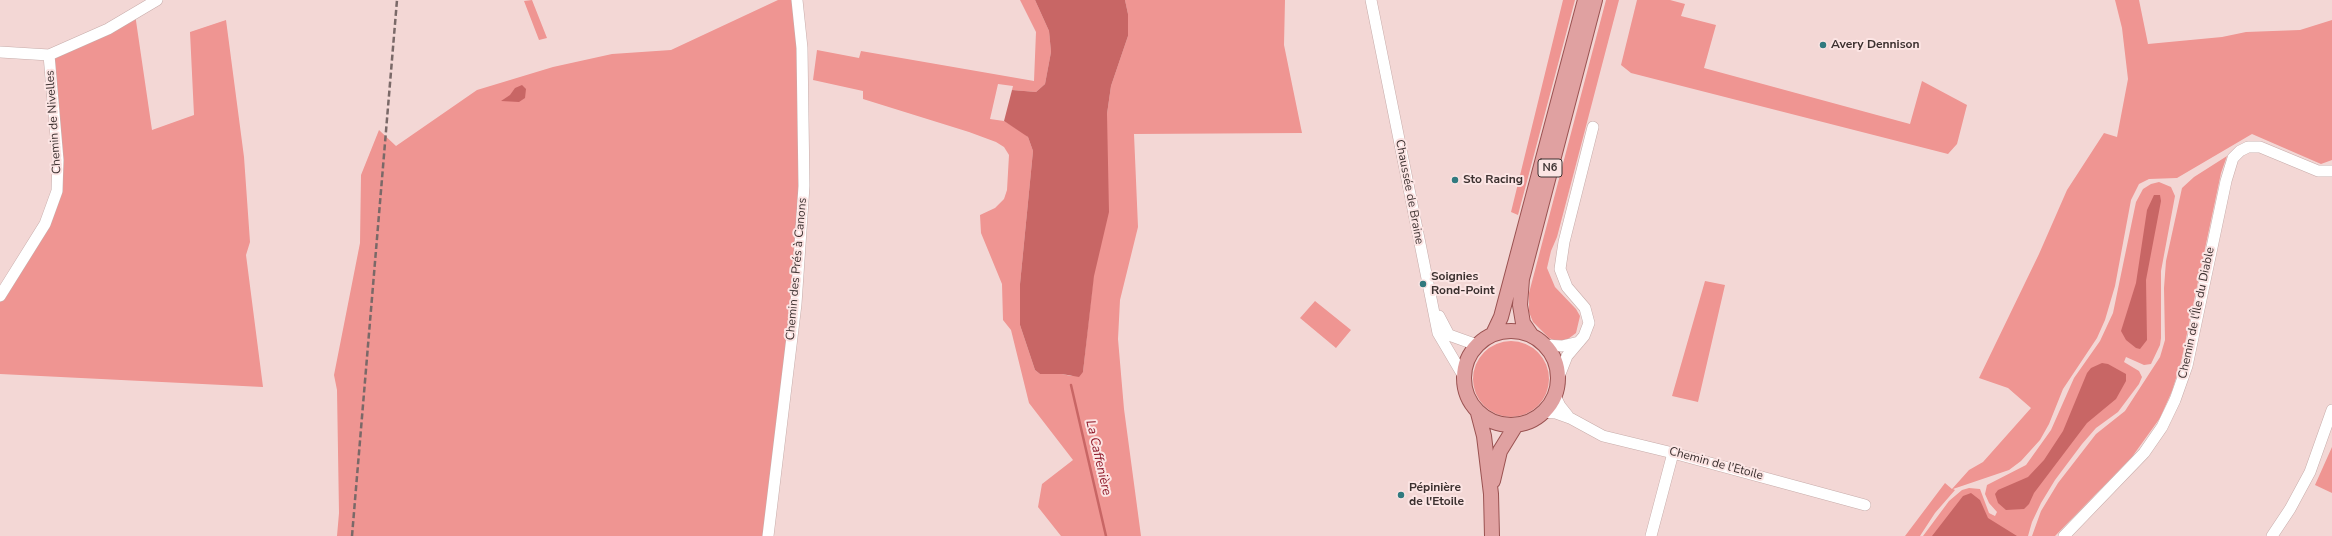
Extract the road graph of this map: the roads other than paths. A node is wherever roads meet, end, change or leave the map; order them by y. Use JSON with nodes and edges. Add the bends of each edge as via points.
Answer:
{"nodes":[{"id":1,"x":157,"y":0,"type":"edge"},
{"id":2,"x":797,"y":0,"type":"edge"},
{"id":3,"x":1371,"y":0,"type":"edge"},
{"id":4,"x":1378,"y":0,"type":"edge"},
{"id":5,"x":1585,"y":0,"type":"edge"},
{"id":6,"x":1595,"y":0,"type":"edge"},
{"id":7,"x":0,"y":52,"type":"edge"},
{"id":8,"x":49,"y":55,"type":"junction"},
{"id":9,"x":1593,"y":127,"type":"dead end"},
{"id":10,"x":2332,"y":171,"type":"edge"},
{"id":11,"x":0,"y":296,"type":"edge"},
{"id":12,"x":1493,"y":334,"type":"junction"},
{"id":13,"x":1532,"y":336,"type":"junction"},
{"id":14,"x":1579,"y":342,"type":"junction"},
{"id":15,"x":1478,"y":345,"type":"junction"},
{"id":16,"x":1544,"y":345,"type":"junction"},
{"id":17,"x":1464,"y":377,"type":"junction"},
{"id":18,"x":1558,"y":379,"type":"junction"},
{"id":19,"x":1555,"y":396,"type":"junction"},
{"id":20,"x":2332,"y":410,"type":"edge"},
{"id":21,"x":1544,"y":412,"type":"junction"},
{"id":22,"x":1478,"y":413,"type":"junction"},
{"id":23,"x":1570,"y":418,"type":"junction"},
{"id":24,"x":1516,"y":426,"type":"junction"},
{"id":25,"x":1673,"y":453,"type":"junction"},
{"id":26,"x":1491,"y":494,"type":"junction"},
{"id":27,"x":1865,"y":504,"type":"dead end"},
{"id":28,"x":768,"y":536,"type":"edge"},
{"id":29,"x":1492,"y":536,"type":"edge"},
{"id":30,"x":1651,"y":536,"type":"edge"},
{"id":31,"x":2064,"y":536,"type":"edge"},
{"id":32,"x":2272,"y":536,"type":"edge"}],
"edges":[{"from":1,"to":8,"type":"street","name":"Chemin de Nivelles","via":[[108,30]]},
{"from":2,"to":28,"type":"street","name":"Chemin des Prés à Canons","via":[[802,48],[804,186],[796,304]]},
{"from":3,"to":17,"type":"street","name":"Chaussée de Braine","via":[[1438,333]]},
{"from":4,"to":15,"type":"street","name":"Chaussée de Braine","via":[[1439,315],[1449,335]]},
{"from":5,"to":12,"type":"main road","number":"N6","via":[[1502,317]]},
{"from":6,"to":13,"type":"main road","number":"N6","via":[[1522,279],[1520,305],[1523,323]]},
{"from":7,"to":8,"type":"street"},
{"from":8,"to":11,"type":"street","name":"Chemin de Nivelles","via":[[58,160],[57,191],[44,224]]},
{"from":9,"to":14,"type":"street","via":[[1561,256],[1562,278],[1589,317],[1587,329]]},
{"from":10,"to":31,"type":"street","name":"Chemin de l'Île du Diable","via":[[2318,171],[2260,147],[2248,147],[2233,158],[2187,366],[2175,400],[2162,427],[2144,453]]},
{"from":12,"to":13,"type":"main road","number":"N6","via":[[1509,331]]},
{"from":12,"to":15,"type":"main road","number":"N6"},
{"from":13,"to":16,"type":"main road","number":"N6"},
{"from":14,"to":16,"type":"street","via":[[1562,346]]},
{"from":14,"to":18,"type":"street","via":[[1568,356]]},
{"from":15,"to":17,"type":"main road","number":"N6","via":[[1468,359]]},
{"from":16,"to":18,"type":"main road","number":"N6","via":[[1554,360]]},
{"from":17,"to":22,"type":"main road","number":"N6","via":[[1466,395]]},
{"from":18,"to":19,"type":"main road","number":"N6"},
{"from":19,"to":21,"type":"main road","number":"N6"},
{"from":19,"to":23,"type":"street","name":"Chemin de l'Etoile"},
{"from":20,"to":32,"type":"street","via":[[2307,478]]},
{"from":21,"to":23,"type":"street","name":"Chemin de l'Etoile"},
{"from":21,"to":24,"type":"main road","number":"N6","via":[[1531,421]]},
{"from":22,"to":24,"type":"main road","number":"N6","via":[[1495,423]]},
{"from":22,"to":26,"type":"main road","number":"N6","via":[[1483,427]]},
{"from":23,"to":25,"type":"street","name":"Chemin de l'Etoile","via":[[1603,436]]},
{"from":24,"to":26,"type":"main road","number":"N6","via":[[1500,451]]},
{"from":25,"to":27,"type":"street","name":"Chemin de l'Etoile"},
{"from":25,"to":30,"type":"street"},
{"from":26,"to":29,"type":"main road","number":"N6"}]}
